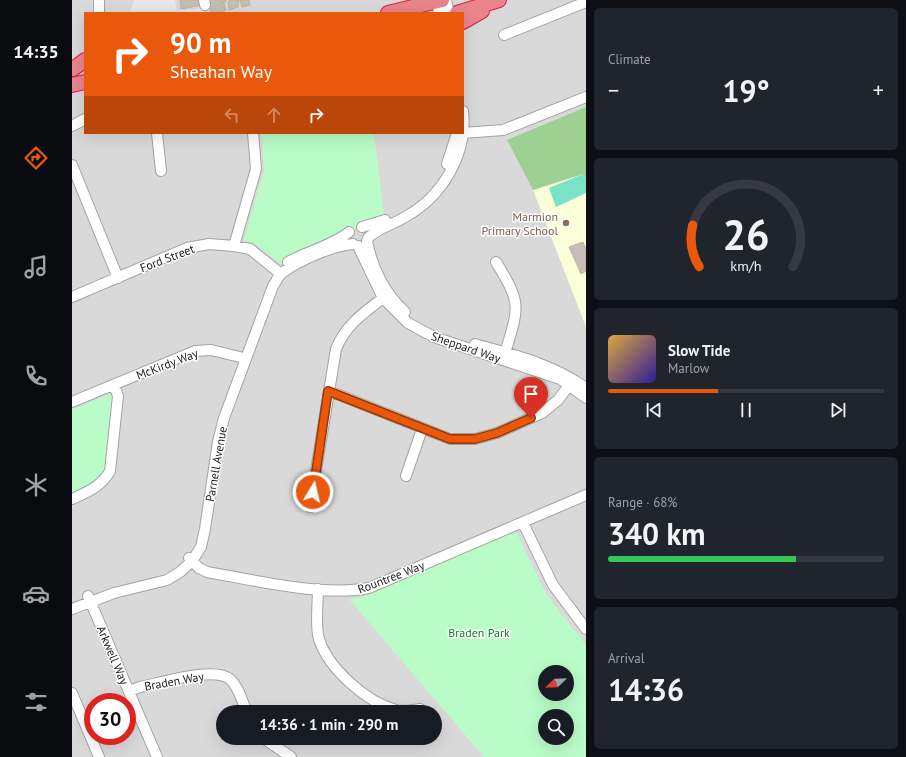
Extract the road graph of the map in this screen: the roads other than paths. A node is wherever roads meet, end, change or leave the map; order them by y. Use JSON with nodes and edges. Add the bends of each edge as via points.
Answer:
{"nodes":[{"id":1,"x":99,"y":0,"type":"edge"},
{"id":2,"x":499,"y":0,"type":"edge"},
{"id":3,"x":586,"y":2,"type":"edge"},
{"id":4,"x":441,"y":4,"type":"edge"},
{"id":5,"x":99,"y":12,"type":"edge"},
{"id":6,"x":102,"y":12,"type":"edge"},
{"id":7,"x":394,"y":12,"type":"edge"},
{"id":8,"x":448,"y":12,"type":"edge"},
{"id":9,"x":460,"y":12,"type":"edge"},
{"id":10,"x":464,"y":21,"type":"edge"},
{"id":11,"x":504,"y":35,"type":"dead end"},
{"id":12,"x":84,"y":82,"type":"edge"},
{"id":13,"x":72,"y":84,"type":"edge"},
{"id":14,"x":586,"y":97,"type":"edge"},
{"id":15,"x":84,"y":120,"type":"edge"},
{"id":16,"x":72,"y":126,"type":"edge"},
{"id":17,"x":464,"y":133,"type":"edge"},
{"id":18,"x":157,"y":134,"type":"edge"},
{"id":19,"x":253,"y":134,"type":"edge"},
{"id":20,"x":461,"y":134,"type":"edge"},
{"id":21,"x":461,"y":134,"type":"edge"},
{"id":22,"x":72,"y":165,"type":"edge"},
{"id":23,"x":161,"y":171,"type":"dead end"},
{"id":24,"x":362,"y":227,"type":"junction"},
{"id":25,"x":349,"y":232,"type":"junction"},
{"id":26,"x":361,"y":242,"type":"junction"},
{"id":27,"x":234,"y":246,"type":"junction"},
{"id":28,"x":496,"y":262,"type":"dead end"},
{"id":29,"x":278,"y":272,"type":"junction"},
{"id":30,"x":118,"y":278,"type":"junction"},
{"id":31,"x":386,"y":296,"type":"junction"},
{"id":32,"x":72,"y":297,"type":"edge"},
{"id":33,"x":505,"y":352,"type":"junction"},
{"id":34,"x":241,"y":357,"type":"junction"},
{"id":35,"x":572,"y":382,"type":"junction"},
{"id":36,"x":114,"y":385,"type":"junction"},
{"id":37,"x":586,"y":388,"type":"edge"},
{"id":38,"x":328,"y":391,"type":"junction"},
{"id":39,"x":586,"y":398,"type":"edge"},
{"id":40,"x":72,"y":402,"type":"edge"},
{"id":41,"x":422,"y":429,"type":"junction"},
{"id":42,"x":406,"y":476,"type":"dead end"},
{"id":43,"x":586,"y":495,"type":"edge"},
{"id":44,"x":72,"y":499,"type":"edge"},
{"id":45,"x":310,"y":507,"type":"dead end"},
{"id":46,"x":524,"y":523,"type":"junction"},
{"id":47,"x":190,"y":560,"type":"junction"},
{"id":48,"x":318,"y":589,"type":"junction"},
{"id":49,"x":90,"y":599,"type":"junction"},
{"id":50,"x":72,"y":602,"type":"edge"},
{"id":51,"x":72,"y":609,"type":"edge"},
{"id":52,"x":586,"y":629,"type":"edge"},
{"id":53,"x":129,"y":691,"type":"junction"},
{"id":54,"x":72,"y":693,"type":"edge"},
{"id":55,"x":243,"y":705,"type":"edge"},
{"id":56,"x":383,"y":705,"type":"edge"},
{"id":57,"x":273,"y":745,"type":"edge"},
{"id":58,"x":99,"y":757,"type":"edge"},
{"id":59,"x":157,"y":757,"type":"edge"},
{"id":60,"x":291,"y":757,"type":"edge"}],
"edges":[{"from":1,"to":5,"type":"street"},
{"from":1,"to":6,"type":"street"},
{"from":2,"to":9,"type":"highway"},
{"from":2,"to":10,"type":"highway"},
{"from":3,"to":11,"type":"street"},
{"from":4,"to":7,"type":"highway"},
{"from":4,"to":8,"type":"street"},
{"from":12,"to":13,"type":"highway"},
{"from":14,"to":17,"type":"street","via":[[503,130]]},
{"from":15,"to":16,"type":"street"},
{"from":18,"to":23,"type":"street"},
{"from":19,"to":27,"type":"street","via":[[256,169]]},
{"from":20,"to":24,"type":"street","name":"Parnell Avenue","via":[[449,161],[429,190],[412,206],[392,217]]},
{"from":21,"to":26,"type":"street","name":"Parnell Avenue","via":[[455,162],[441,187],[419,208],[404,218],[380,228]]},
{"from":22,"to":30,"type":"street"},
{"from":24,"to":25,"type":"street","name":"Parnell Avenue","via":[[356,226]]},
{"from":24,"to":26,"type":"street","via":[[367,231]]},
{"from":25,"to":26,"type":"street","via":[[349,240]]},
{"from":25,"to":29,"type":"street","name":"Parnell Avenue","via":[[300,255]]},
{"from":26,"to":29,"type":"street","name":"Parnell Avenue","via":[[337,248]]},
{"from":26,"to":31,"type":"street","name":"Sheppard Way","via":[[374,264]]},
{"from":27,"to":29,"type":"street","name":"Ford Street","via":[[250,249]]},
{"from":27,"to":30,"type":"street","name":"Ford Street","via":[[209,244],[187,248]]},
{"from":28,"to":33,"type":"street","via":[[515,297],[517,314]]},
{"from":29,"to":34,"type":"street","name":"Parnell Avenue","via":[[266,285]]},
{"from":30,"to":32,"type":"street","name":"Ford Street"},
{"from":31,"to":33,"type":"street","name":"Sheppard Way","via":[[410,317],[428,327],[451,337]]},
{"from":31,"to":35,"type":"street","name":"Sheppard Way","via":[[408,323],[434,337]]},
{"from":31,"to":38,"type":"street","via":[[355,320],[341,338],[334,357]]},
{"from":33,"to":35,"type":"street","name":"Sheppard Way","via":[[550,367]]},
{"from":34,"to":36,"type":"street","name":"McKirdy Way","via":[[211,350],[195,351]]},
{"from":34,"to":47,"type":"street","name":"Parnell Avenue","via":[[219,437],[201,546]]},
{"from":35,"to":37,"type":"street","name":"Sheppard Way"},
{"from":35,"to":39,"type":"street","name":"Sheppard Way"},
{"from":35,"to":41,"type":"street","via":[[551,408],[497,433],[475,439],[450,439]]},
{"from":36,"to":40,"type":"street","name":"McKirdy Way"},
{"from":36,"to":44,"type":"street","via":[[118,396],[110,471],[97,487]]},
{"from":38,"to":41,"type":"street"},
{"from":38,"to":45,"type":"street"},
{"from":41,"to":42,"type":"street"},
{"from":43,"to":46,"type":"street","name":"Rountree Way"},
{"from":46,"to":48,"type":"street","name":"Rountree Way","via":[[369,588],[351,592]]},
{"from":46,"to":52,"type":"street","via":[[553,585]]},
{"from":47,"to":48,"type":"street","name":"Rountree Way","via":[[207,572]]},
{"from":47,"to":49,"type":"street","name":"Parnell Avenue","via":[[180,572],[167,580]]},
{"from":48,"to":56,"type":"street","via":[[318,638],[345,680],[371,700]]},
{"from":49,"to":50,"type":"street","name":"Parnell Avenue"},
{"from":49,"to":51,"type":"street","name":"Parnell Avenue"},
{"from":49,"to":53,"type":"street","name":"Arkwell Way"},
{"from":53,"to":55,"type":"street","name":"Braden Way","via":[[216,674],[230,679]]},
{"from":53,"to":59,"type":"street","name":"Arkwell Way"},
{"from":54,"to":58,"type":"street"},
{"from":57,"to":60,"type":"street"}]}
